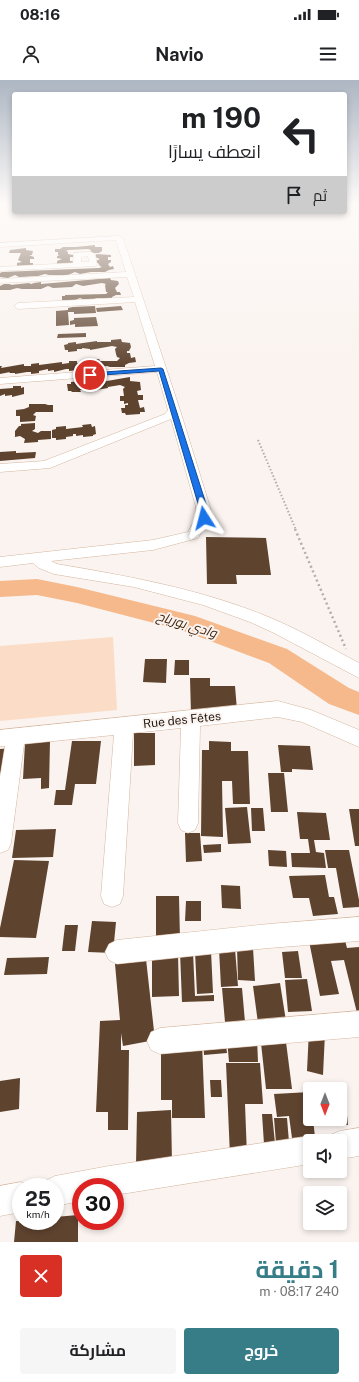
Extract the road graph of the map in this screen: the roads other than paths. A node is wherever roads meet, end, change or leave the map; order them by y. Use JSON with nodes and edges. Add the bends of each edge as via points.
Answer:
{"nodes":[{"id":1,"x":125,"y":259,"type":"edge"},
{"id":2,"x":78,"y":265,"type":"dead end"},
{"id":3,"x":0,"y":269,"type":"edge"},
{"id":4,"x":130,"y":274,"type":"junction"},
{"id":5,"x":0,"y":281,"type":"edge"},
{"id":6,"x":138,"y":299,"type":"junction"},
{"id":7,"x":18,"y":306,"type":"dead end"},
{"id":8,"x":161,"y":369,"type":"junction"},
{"id":9,"x":47,"y":378,"type":"junction"},
{"id":10,"x":0,"y":381,"type":"edge"},
{"id":11,"x":48,"y":390,"type":"dead end"},
{"id":12,"x":174,"y":410,"type":"junction"},
{"id":13,"x":0,"y":468,"type":"edge"},
{"id":14,"x":36,"y":558,"type":"junction"},
{"id":15,"x":0,"y":562,"type":"edge"},
{"id":16,"x":357,"y":670,"type":"edge"},
{"id":17,"x":191,"y":719,"type":"junction"},
{"id":18,"x":124,"y":726,"type":"junction"},
{"id":19,"x":8,"y":737,"type":"edge"},
{"id":20,"x":359,"y":739,"type":"edge"},
{"id":21,"x":188,"y":823,"type":"dead end"},
{"id":22,"x":0,"y":843,"type":"edge"},
{"id":23,"x":112,"y":896,"type":"dead end"},
{"id":24,"x":359,"y":929,"type":"edge"},
{"id":25,"x":118,"y":952,"type":"dead end"},
{"id":26,"x":359,"y":1024,"type":"edge"},
{"id":27,"x":160,"y":1041,"type":"dead end"},
{"id":28,"x":359,"y":1142,"type":"edge"},
{"id":29,"x":347,"y":1144,"type":"edge"},
{"id":30,"x":303,"y":1151,"type":"edge"},
{"id":31,"x":64,"y":1189,"type":"edge"},
{"id":32,"x":12,"y":1200,"type":"edge"},
{"id":33,"x":0,"y":1202,"type":"edge"}],
"edges":[{"from":1,"to":4,"type":"street"},
{"from":2,"to":3,"type":"street","via":[[53,263],[15,265]]},
{"from":4,"to":5,"type":"street"},
{"from":4,"to":6,"type":"street"},
{"from":6,"to":7,"type":"street"},
{"from":6,"to":8,"type":"street"},
{"from":8,"to":9,"type":"street"},
{"from":8,"to":12,"type":"street"},
{"from":9,"to":10,"type":"street"},
{"from":9,"to":11,"type":"street"},
{"from":12,"to":13,"type":"street","via":[[169,416],[46,465]]},
{"from":12,"to":14,"type":"street","via":[[203,507],[204,518],[193,534],[153,545]]},
{"from":14,"to":15,"type":"street"},
{"from":14,"to":16,"type":"street","via":[[54,569],[134,582],[213,602],[280,629]]},
{"from":17,"to":18,"type":"street","name":"Rue des Fêtes"},
{"from":17,"to":20,"type":"street","name":"Rue des Fêtes","via":[[278,709],[305,714]]},
{"from":17,"to":21,"type":"street"},
{"from":18,"to":19,"type":"street","name":"Rue des Fêtes"},
{"from":18,"to":23,"type":"street"},
{"from":19,"to":22,"type":"street"},
{"from":24,"to":25,"type":"street"},
{"from":26,"to":27,"type":"street"},
{"from":28,"to":29,"type":"street"},
{"from":30,"to":31,"type":"street"},
{"from":32,"to":33,"type":"street"}]}
